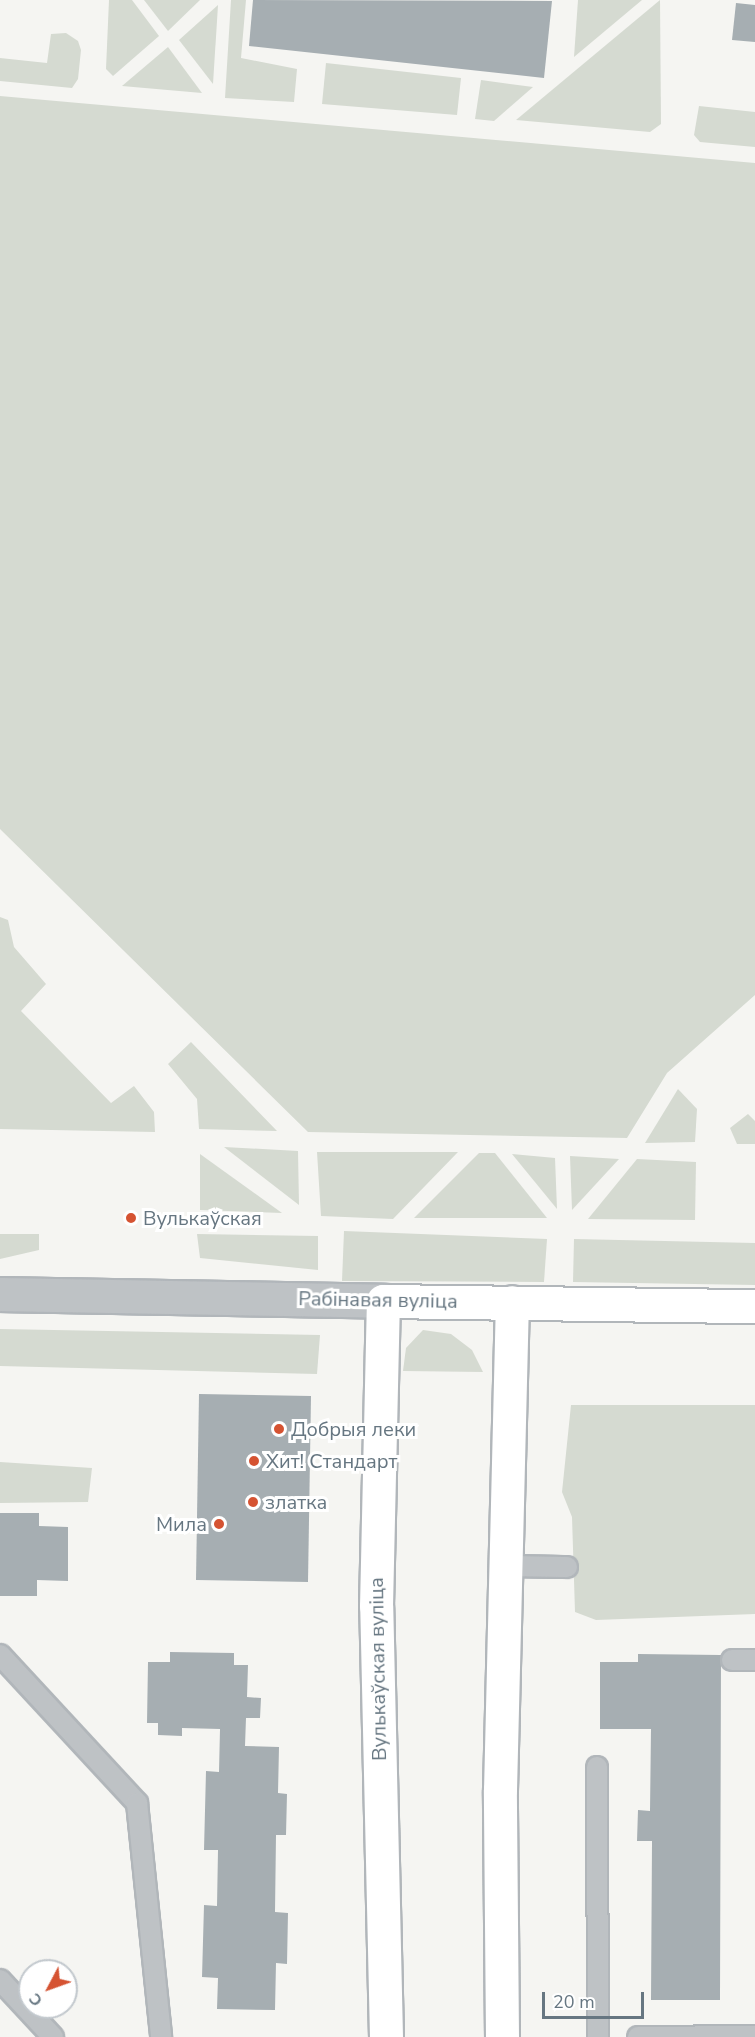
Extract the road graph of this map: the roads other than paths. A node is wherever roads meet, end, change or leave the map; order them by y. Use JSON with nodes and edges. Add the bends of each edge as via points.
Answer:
{"nodes":[{"id":1,"x":0,"y":1294,"type":"edge"},
{"id":2,"x":383,"y":1301,"type":"junction"},
{"id":3,"x":512,"y":1302,"type":"junction"},
{"id":4,"x":755,"y":1306,"type":"edge"},
{"id":5,"x":505,"y":1566,"type":"junction"},
{"id":6,"x":567,"y":1567,"type":"dead end"},
{"id":7,"x":0,"y":1655,"type":"edge"},
{"id":8,"x":732,"y":1660,"type":"dead end"},
{"id":9,"x":755,"y":1660,"type":"edge"},
{"id":10,"x":597,"y":1767,"type":"dead end"},
{"id":11,"x":0,"y":1980,"type":"edge"},
{"id":12,"x":755,"y":2036,"type":"edge"},
{"id":13,"x":53,"y":2037,"type":"edge"},
{"id":14,"x":161,"y":2037,"type":"edge"},
{"id":15,"x":386,"y":2037,"type":"edge"},
{"id":16,"x":502,"y":2037,"type":"edge"},
{"id":17,"x":598,"y":2037,"type":"edge"},
{"id":18,"x":638,"y":2037,"type":"edge"}],
"edges":[{"from":1,"to":2,"type":"street","name":"Рабінавая вуліца"},
{"from":2,"to":3,"type":"street","name":"Рабінавая вуліца"},
{"from":2,"to":15,"type":"street","name":"Вулькаўская вуліца","via":[[376,1606]]},
{"from":3,"to":4,"type":"street","name":"Рабінавая вуліца"},
{"from":3,"to":5,"type":"street"},
{"from":5,"to":6,"type":"lane"},
{"from":5,"to":16,"type":"street","via":[[500,1790]]},
{"from":7,"to":14,"type":"lane","via":[[137,1803]]},
{"from":8,"to":9,"type":"lane"},
{"from":10,"to":17,"type":"lane"},
{"from":11,"to":13,"type":"lane"},
{"from":12,"to":18,"type":"lane"}]}
